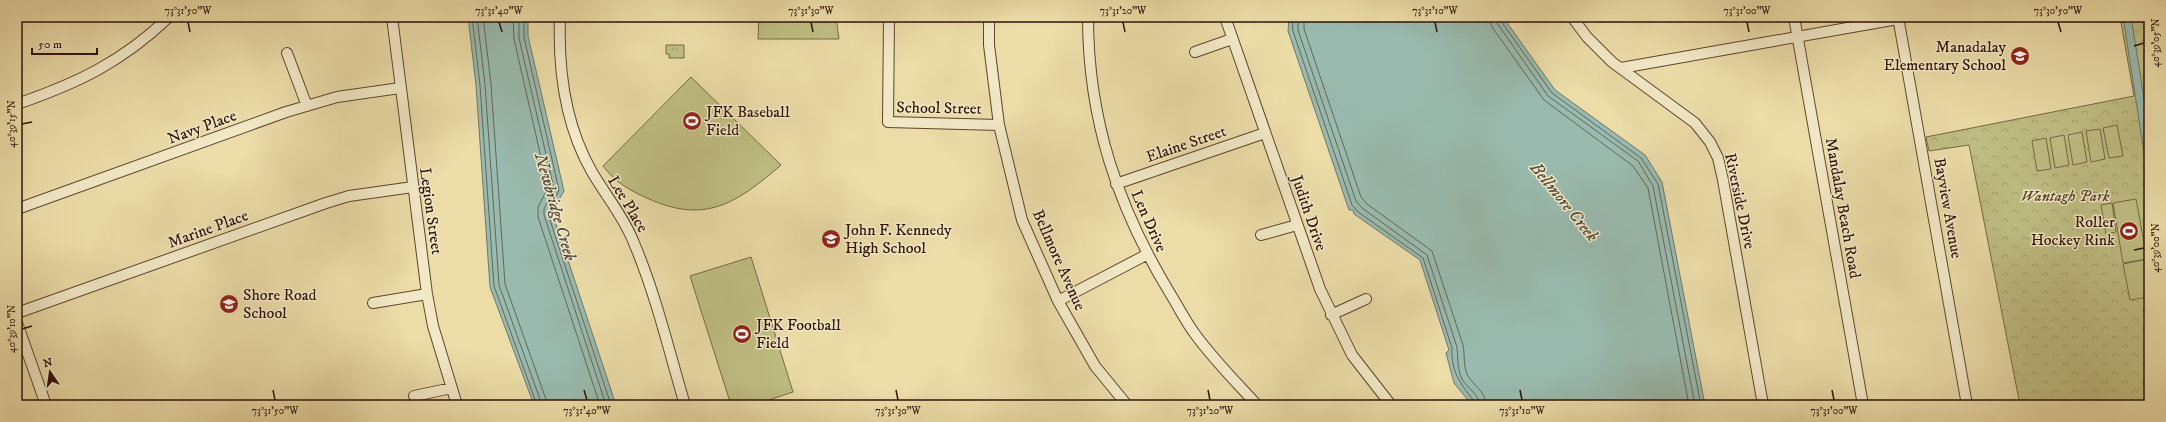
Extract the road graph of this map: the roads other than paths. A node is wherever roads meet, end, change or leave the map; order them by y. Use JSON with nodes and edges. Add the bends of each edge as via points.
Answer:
{"nodes":[{"id":1,"x":168,"y":17,"type":"edge"},
{"id":2,"x":392,"y":17,"type":"edge"},
{"id":3,"x":560,"y":17,"type":"edge"},
{"id":4,"x":889,"y":17,"type":"edge"},
{"id":5,"x":989,"y":17,"type":"edge"},
{"id":6,"x":1088,"y":17,"type":"edge"},
{"id":7,"x":1225,"y":17,"type":"edge"},
{"id":8,"x":1572,"y":17,"type":"edge"},
{"id":9,"x":1794,"y":17,"type":"edge"},
{"id":10,"x":1898,"y":18,"type":"edge"},
{"id":11,"x":1797,"y":37,"type":"junction"},
{"id":12,"x":1232,"y":39,"type":"junction"},
{"id":13,"x":1195,"y":52,"type":"dead end"},
{"id":14,"x":287,"y":53,"type":"dead end"},
{"id":15,"x":1621,"y":68,"type":"junction"},
{"id":16,"x":400,"y":88,"type":"junction"},
{"id":17,"x":17,"y":104,"type":"edge"},
{"id":18,"x":307,"y":106,"type":"junction"},
{"id":19,"x":999,"y":125,"type":"junction"},
{"id":20,"x":1265,"y":133,"type":"junction"},
{"id":21,"x":1116,"y":184,"type":"junction"},
{"id":22,"x":413,"y":187,"type":"junction"},
{"id":23,"x":17,"y":209,"type":"edge"},
{"id":24,"x":1297,"y":225,"type":"junction"},
{"id":25,"x":1261,"y":235,"type":"dead end"},
{"id":26,"x":1146,"y":255,"type":"junction"},
{"id":27,"x":427,"y":294,"type":"junction"},
{"id":28,"x":1366,"y":299,"type":"dead end"},
{"id":29,"x":1058,"y":301,"type":"junction"},
{"id":30,"x":373,"y":303,"type":"dead end"},
{"id":31,"x":17,"y":313,"type":"edge"},
{"id":32,"x":1331,"y":315,"type":"junction"},
{"id":33,"x":17,"y":323,"type":"edge"},
{"id":34,"x":452,"y":388,"type":"junction"},
{"id":35,"x":414,"y":396,"type":"dead end"},
{"id":36,"x":46,"y":405,"type":"edge"},
{"id":37,"x":457,"y":405,"type":"edge"},
{"id":38,"x":685,"y":405,"type":"edge"},
{"id":39,"x":1127,"y":405,"type":"edge"},
{"id":40,"x":1257,"y":405,"type":"edge"},
{"id":41,"x":1391,"y":405,"type":"edge"},
{"id":42,"x":1763,"y":405,"type":"edge"},
{"id":43,"x":1863,"y":405,"type":"edge"},
{"id":44,"x":1967,"y":405,"type":"edge"}],
"edges":[{"from":1,"to":17,"type":"street","via":[[123,55],[94,74],[64,88]]},
{"from":2,"to":16,"type":"street","name":"Legion Street"},
{"from":3,"to":38,"type":"street","name":"Lee Place","via":[[561,81],[568,112],[580,149],[634,241],[646,272]]},
{"from":4,"to":19,"type":"street","name":"School Street","via":[[888,122]]},
{"from":5,"to":19,"type":"street","name":"Bellmore Avenue","via":[[989,45]]},
{"from":6,"to":21,"type":"street","name":"Len Drive","via":[[1088,46],[1098,123]]},
{"from":7,"to":12,"type":"street","name":"Judith Drive"},
{"from":8,"to":15,"type":"street","name":"Riverside Drive","via":[[1587,37]]},
{"from":9,"to":11,"type":"street","name":"Mandalay Beach Road"},
{"from":10,"to":11,"type":"street"},
{"from":10,"to":44,"type":"street","name":"Bayview Avenue"},
{"from":11,"to":15,"type":"street"},
{"from":11,"to":43,"type":"street","name":"Mandalay Beach Road"},
{"from":12,"to":13,"type":"street"},
{"from":12,"to":20,"type":"street","name":"Judith Drive"},
{"from":14,"to":18,"type":"street"},
{"from":15,"to":42,"type":"street","name":"Riverside Drive","via":[[1695,123],[1710,142],[1718,158]]},
{"from":16,"to":18,"type":"street","name":"Navy Place","via":[[337,97]]},
{"from":16,"to":22,"type":"street","name":"Legion Street"},
{"from":18,"to":23,"type":"street","name":"Navy Place"},
{"from":19,"to":29,"type":"street","name":"Bellmore Avenue","via":[[1022,220]]},
{"from":20,"to":21,"type":"street","name":"Elaine Street"},
{"from":20,"to":24,"type":"street","name":"Judith Drive"},
{"from":21,"to":26,"type":"street","name":"Len Drive"},
{"from":22,"to":27,"type":"street","name":"Legion Street"},
{"from":22,"to":31,"type":"street","name":"Marine Place","via":[[349,196],[326,203]]},
{"from":24,"to":25,"type":"street"},
{"from":24,"to":32,"type":"street","name":"Judith Drive"},
{"from":26,"to":29,"type":"street"},
{"from":26,"to":40,"type":"street","name":"Len Drive","via":[[1195,334]]},
{"from":27,"to":30,"type":"street"},
{"from":27,"to":34,"type":"street","name":"Legion Street","via":[[433,326]]},
{"from":28,"to":32,"type":"street"},
{"from":29,"to":39,"type":"street","name":"Bellmore Avenue","via":[[1095,366]]},
{"from":32,"to":41,"type":"street","name":"Judith Drive","via":[[1352,355]]},
{"from":33,"to":36,"type":"street"},
{"from":34,"to":35,"type":"street"},
{"from":34,"to":37,"type":"street","name":"Legion Street"}]}
